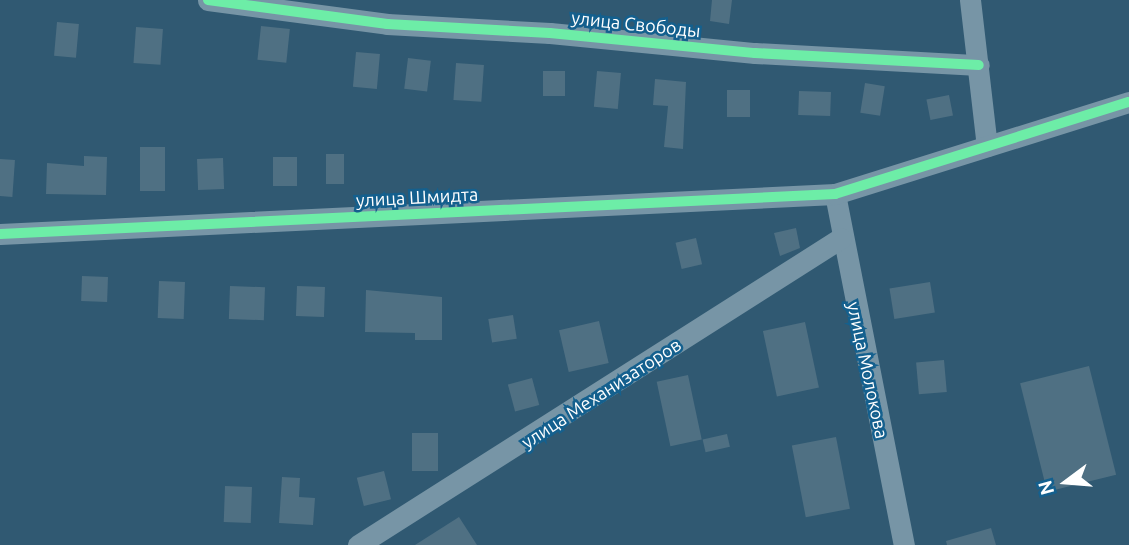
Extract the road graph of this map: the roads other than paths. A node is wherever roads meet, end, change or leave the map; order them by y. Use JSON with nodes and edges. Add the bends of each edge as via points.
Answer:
{"nodes":[{"id":1,"x":208,"y":0,"type":"edge"},
{"id":2,"x":970,"y":0,"type":"edge"},
{"id":3,"x":237,"y":2,"type":"edge"},
{"id":4,"x":979,"y":65,"type":"junction"},
{"id":5,"x":1129,"y":102,"type":"edge"},
{"id":6,"x":987,"y":146,"type":"junction"},
{"id":7,"x":835,"y":194,"type":"junction"},
{"id":8,"x":0,"y":234,"type":"edge"},
{"id":9,"x":841,"y":238,"type":"junction"},
{"id":10,"x":358,"y":545,"type":"edge"},
{"id":11,"x":904,"y":545,"type":"edge"}],
"edges":[{"from":1,"to":3,"type":"street","name":"улица Свободы"},
{"from":2,"to":4,"type":"street"},
{"from":3,"to":4,"type":"street","name":"улица Свободы","via":[[387,24],[550,33],[755,53]]},
{"from":4,"to":6,"type":"street"},
{"from":5,"to":6,"type":"street"},
{"from":6,"to":7,"type":"street"},
{"from":7,"to":8,"type":"street","name":"улица Шмидта"},
{"from":7,"to":9,"type":"street","name":"улица Молокова"},
{"from":9,"to":10,"type":"street","name":"улица Механизаторов"},
{"from":9,"to":11,"type":"street","name":"улица Молокова"}]}
